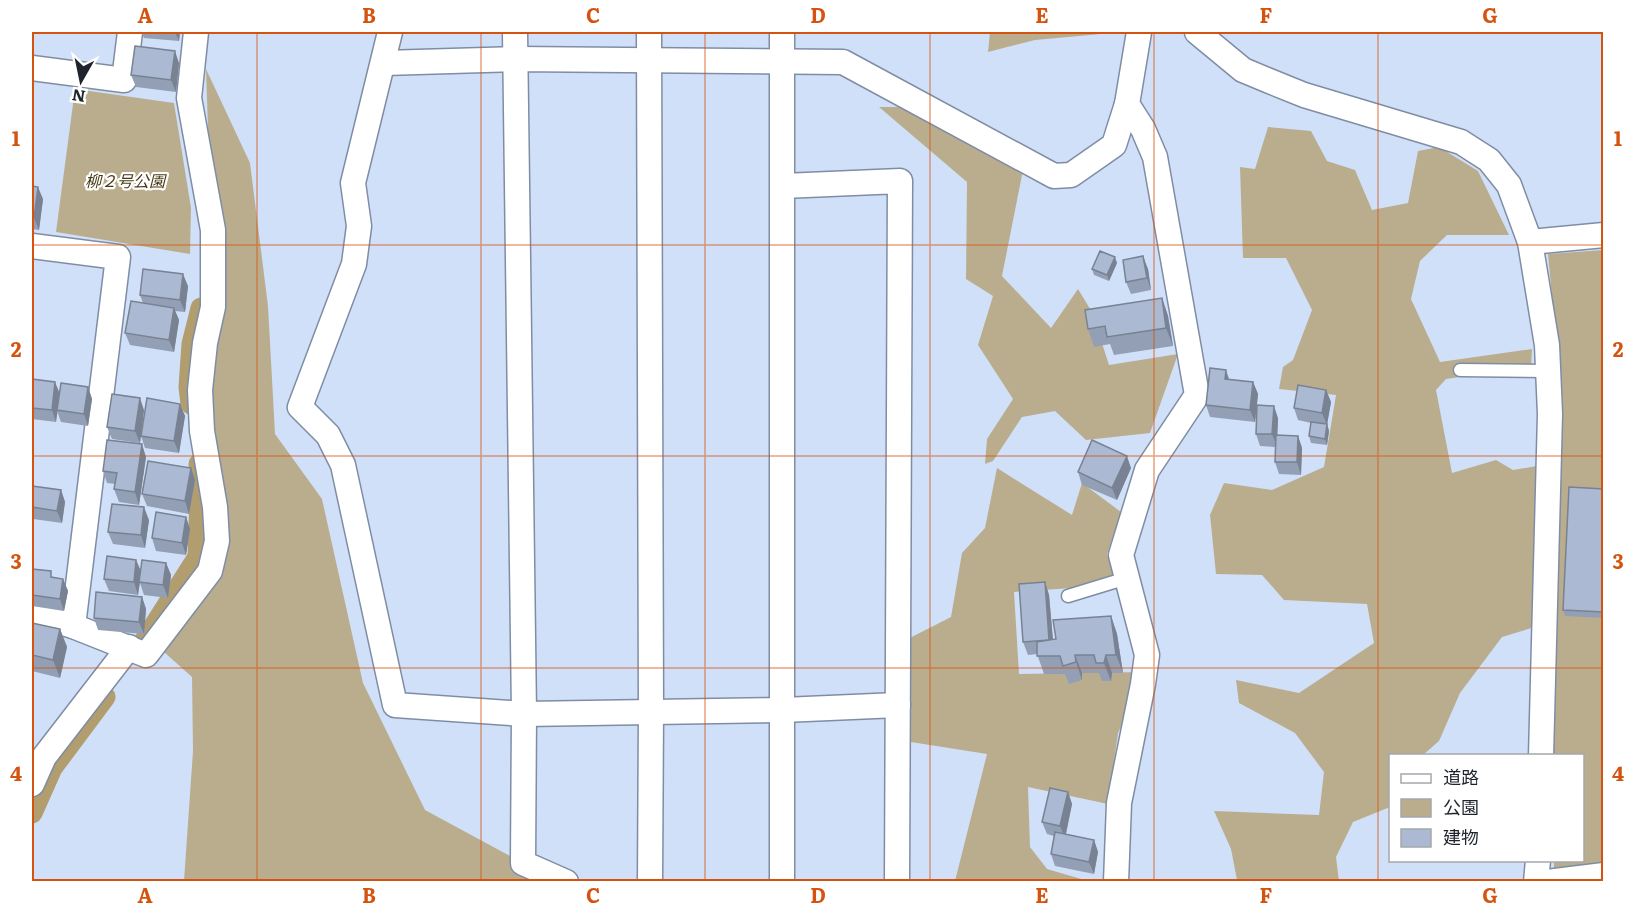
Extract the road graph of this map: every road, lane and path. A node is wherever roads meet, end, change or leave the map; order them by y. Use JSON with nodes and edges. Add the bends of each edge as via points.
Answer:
{"nodes":[{"id":1,"x":130,"y":32,"type":"edge"},
{"id":2,"x":196,"y":32,"type":"edge"},
{"id":3,"x":390,"y":32,"type":"edge"},
{"id":4,"x":515,"y":32,"type":"edge"},
{"id":5,"x":649,"y":32,"type":"edge"},
{"id":6,"x":782,"y":32,"type":"edge"},
{"id":7,"x":1139,"y":32,"type":"edge"},
{"id":8,"x":1197,"y":32,"type":"edge"},
{"id":9,"x":515,"y":59,"type":"junction"},
{"id":10,"x":649,"y":60,"type":"junction"},
{"id":11,"x":782,"y":60,"type":"junction"},
{"id":12,"x":384,"y":63,"type":"junction"},
{"id":13,"x":32,"y":68,"type":"edge"},
{"id":14,"x":1127,"y":104,"type":"junction"},
{"id":15,"x":783,"y":186,"type":"junction"},
{"id":16,"x":1604,"y":235,"type":"edge"},
{"id":17,"x":1530,"y":242,"type":"junction"},
{"id":18,"x":32,"y":246,"type":"edge"},
{"id":19,"x":1460,"y":370,"type":"dead end"},
{"id":20,"x":1548,"y":371,"type":"junction"},
{"id":21,"x":1127,"y":578,"type":"junction"},
{"id":22,"x":1068,"y":596,"type":"dead end"},
{"id":23,"x":32,"y":614,"type":"edge"},
{"id":24,"x":73,"y":626,"type":"junction"},
{"id":25,"x":129,"y":647,"type":"junction"},
{"id":26,"x":898,"y":705,"type":"junction"},
{"id":27,"x":783,"y":710,"type":"junction"},
{"id":28,"x":651,"y":712,"type":"junction"},
{"id":29,"x":524,"y":714,"type":"junction"},
{"id":30,"x":1541,"y":754,"type":"edge"},
{"id":31,"x":32,"y":783,"type":"edge"},
{"id":32,"x":1538,"y":862,"type":"edge"},
{"id":33,"x":1604,"y":875,"type":"edge"},
{"id":34,"x":566,"y":882,"type":"edge"},
{"id":35,"x":650,"y":882,"type":"edge"},
{"id":36,"x":782,"y":882,"type":"edge"},
{"id":37,"x":897,"y":882,"type":"edge"},
{"id":38,"x":1116,"y":882,"type":"edge"},
{"id":39,"x":1536,"y":882,"type":"edge"},
{"id":40,"x":1547,"y":882,"type":"edge"}],
"edges":[{"from":1,"to":13,"type":"street","via":[[124,80]]},
{"from":2,"to":25,"type":"street","via":[[189,98],[213,230],[213,307],[200,390],[217,541],[210,571],[146,655]]},
{"from":3,"to":12,"type":"street"},
{"from":4,"to":9,"type":"street"},
{"from":5,"to":10,"type":"street"},
{"from":6,"to":11,"type":"street"},
{"from":7,"to":14,"type":"street"},
{"from":8,"to":17,"type":"street","via":[[1243,70],[1304,95],[1461,142],[1489,160],[1509,185]]},
{"from":9,"to":10,"type":"street"},
{"from":9,"to":12,"type":"street"},
{"from":9,"to":29,"type":"street"},
{"from":10,"to":11,"type":"street"},
{"from":10,"to":28,"type":"street"},
{"from":11,"to":14,"type":"street","via":[[843,62],[1054,176],[1071,175],[1114,145]]},
{"from":11,"to":15,"type":"street"},
{"from":12,"to":29,"type":"street","via":[[353,183],[359,226],[354,264],[300,407],[328,435],[343,465],[395,705]]},
{"from":14,"to":21,"type":"street","via":[[1155,157],[1197,395],[1147,470],[1121,555]]},
{"from":15,"to":26,"type":"street","via":[[900,181]]},
{"from":15,"to":27,"type":"street"},
{"from":16,"to":17,"type":"street"},
{"from":17,"to":20,"type":"street"},
{"from":18,"to":24,"type":"street","via":[[118,257]]},
{"from":19,"to":20,"type":"lane"},
{"from":20,"to":30,"type":"street"},
{"from":21,"to":22,"type":"lane"},
{"from":21,"to":38,"type":"street","via":[[1147,655],[1119,803]]},
{"from":23,"to":24,"type":"street"},
{"from":24,"to":25,"type":"street"},
{"from":25,"to":31,"type":"street","via":[[44,757]]},
{"from":26,"to":27,"type":"street"},
{"from":26,"to":37,"type":"street"},
{"from":27,"to":28,"type":"street"},
{"from":27,"to":36,"type":"street"},
{"from":28,"to":29,"type":"street"},
{"from":28,"to":35,"type":"street"},
{"from":29,"to":34,"type":"street","via":[[523,863]]},
{"from":32,"to":39,"type":"street"},
{"from":33,"to":40,"type":"street"}]}
